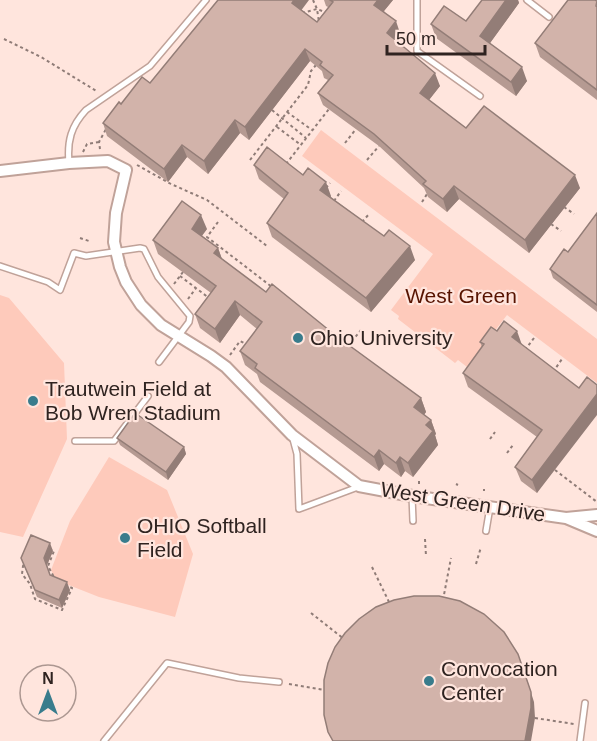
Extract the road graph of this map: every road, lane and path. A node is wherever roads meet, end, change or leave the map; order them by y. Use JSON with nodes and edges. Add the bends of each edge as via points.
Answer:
{"nodes":[{"id":1,"x":207,"y":0,"type":"edge"},
{"id":2,"x":313,"y":0,"type":"edge"},
{"id":3,"x":417,"y":0,"type":"edge"},
{"id":4,"x":527,"y":0,"type":"edge"},
{"id":5,"x":317,"y":9,"type":"junction"},
{"id":6,"x":333,"y":11,"type":"edge"},
{"id":7,"x":297,"y":16,"type":"edge"},
{"id":8,"x":549,"y":17,"type":"dead end"},
{"id":9,"x":320,"y":30,"type":"edge"},
{"id":10,"x":4,"y":39,"type":"dead end"},
{"id":11,"x":317,"y":64,"type":"edge"},
{"id":12,"x":480,"y":96,"type":"dead end"},
{"id":13,"x":105,"y":97,"type":"junction"},
{"id":14,"x":328,"y":109,"type":"edge"},
{"id":15,"x":272,"y":110,"type":"edge"},
{"id":16,"x":287,"y":112,"type":"junction"},
{"id":17,"x":276,"y":126,"type":"junction"},
{"id":18,"x":356,"y":129,"type":"edge"},
{"id":19,"x":312,"y":130,"type":"junction"},
{"id":20,"x":306,"y":138,"type":"junction"},
{"id":21,"x":99,"y":142,"type":"dead end"},
{"id":22,"x":345,"y":143,"type":"dead end"},
{"id":23,"x":301,"y":145,"type":"junction"},
{"id":24,"x":379,"y":146,"type":"edge"},
{"id":25,"x":81,"y":153,"type":"dead end"},
{"id":26,"x":250,"y":160,"type":"dead end"},
{"id":27,"x":368,"y":160,"type":"dead end"},
{"id":28,"x":69,"y":163,"type":"junction"},
{"id":29,"x":283,"y":169,"type":"edge"},
{"id":30,"x":0,"y":171,"type":"edge"},
{"id":31,"x":167,"y":182,"type":"edge"},
{"id":32,"x":330,"y":183,"type":"dead end"},
{"id":33,"x":324,"y":191,"type":"edge"},
{"id":34,"x":341,"y":191,"type":"dead end"},
{"id":35,"x":428,"y":191,"type":"edge"},
{"id":36,"x":422,"y":202,"type":"dead end"},
{"id":37,"x":330,"y":207,"type":"edge"},
{"id":38,"x":564,"y":207,"type":"edge"},
{"id":39,"x":369,"y":213,"type":"dead end"},
{"id":40,"x":574,"y":214,"type":"dead end"},
{"id":41,"x":218,"y":222,"type":"dead end"},
{"id":42,"x":551,"y":224,"type":"edge"},
{"id":43,"x":359,"y":227,"type":"edge"},
{"id":44,"x":561,"y":231,"type":"dead end"},
{"id":45,"x":80,"y":238,"type":"dead end"},
{"id":46,"x":89,"y":241,"type":"dead end"},
{"id":47,"x":267,"y":246,"type":"dead end"},
{"id":48,"x":116,"y":253,"type":"junction"},
{"id":49,"x":0,"y":266,"type":"edge"},
{"id":50,"x":183,"y":272,"type":"edge"},
{"id":51,"x":180,"y":276,"type":"junction"},
{"id":52,"x":174,"y":284,"type":"dead end"},
{"id":53,"x":196,"y":288,"type":"junction"},
{"id":54,"x":278,"y":292,"type":"edge"},
{"id":55,"x":188,"y":299,"type":"dead end"},
{"id":56,"x":213,"y":301,"type":"edge"},
{"id":57,"x":361,"y":330,"type":"dead end"},
{"id":58,"x":178,"y":337,"type":"junction"},
{"id":59,"x":252,"y":337,"type":"edge"},
{"id":60,"x":534,"y":338,"type":"dead end"},
{"id":61,"x":246,"y":345,"type":"junction"},
{"id":62,"x":348,"y":346,"type":"edge"},
{"id":63,"x":234,"y":350,"type":"junction"},
{"id":64,"x":522,"y":355,"type":"edge"},
{"id":65,"x":228,"y":357,"type":"dead end"},
{"id":66,"x":562,"y":359,"type":"dead end"},
{"id":67,"x":159,"y":362,"type":"dead end"},
{"id":68,"x":550,"y":376,"type":"edge"},
{"id":69,"x":148,"y":396,"type":"dead end"},
{"id":70,"x":495,"y":432,"type":"dead end"},
{"id":71,"x":292,"y":435,"type":"junction"},
{"id":72,"x":490,"y":439,"type":"dead end"},
{"id":73,"x":75,"y":441,"type":"dead end"},
{"id":74,"x":513,"y":445,"type":"dead end"},
{"id":75,"x":507,"y":453,"type":"dead end"},
{"id":76,"x":555,"y":470,"type":"edge"},
{"id":77,"x":419,"y":479,"type":"dead end"},
{"id":78,"x":419,"y":484,"type":"dead end"},
{"id":79,"x":359,"y":486,"type":"junction"},
{"id":80,"x":412,"y":496,"type":"junction"},
{"id":81,"x":597,"y":502,"type":"edge"},
{"id":82,"x":490,"y":507,"type":"junction"},
{"id":83,"x":597,"y":515,"type":"edge"},
{"id":84,"x":566,"y":518,"type":"junction"},
{"id":85,"x":413,"y":521,"type":"dead end"},
{"id":86,"x":486,"y":531,"type":"dead end"},
{"id":87,"x":597,"y":531,"type":"edge"},
{"id":88,"x":425,"y":539,"type":"dead end"},
{"id":89,"x":481,"y":547,"type":"dead end"},
{"id":90,"x":426,"y":556,"type":"dead end"},
{"id":91,"x":451,"y":558,"type":"dead end"},
{"id":92,"x":476,"y":564,"type":"dead end"},
{"id":93,"x":372,"y":567,"type":"dead end"},
{"id":94,"x":20,"y":575,"type":"joint"},
{"id":95,"x":390,"y":604,"type":"edge"},
{"id":96,"x":442,"y":606,"type":"edge"},
{"id":97,"x":311,"y":613,"type":"dead end"},
{"id":98,"x":349,"y":643,"type":"edge"},
{"id":99,"x":279,"y":682,"type":"joint"},
{"id":100,"x":327,"y":690,"type":"edge"},
{"id":101,"x":585,"y":704,"type":"dead end"},
{"id":102,"x":535,"y":718,"type":"dead end"},
{"id":103,"x":582,"y":725,"type":"junction"},
{"id":104,"x":104,"y":741,"type":"edge"},
{"id":105,"x":580,"y":741,"type":"edge"}],
"edges":[{"from":1,"to":13,"type":"lane","via":[[150,66]]},
{"from":2,"to":5,"type":"path"},
{"from":3,"to":12,"type":"lane","via":[[417,51]]},
{"from":4,"to":8,"type":"lane"},
{"from":5,"to":6,"type":"path","via":[[329,14]]},
{"from":5,"to":7,"type":"path"},
{"from":5,"to":9,"type":"path"},
{"from":10,"to":13,"type":"path"},
{"from":11,"to":16,"type":"path","via":[[308,85]]},
{"from":13,"to":28,"type":"lane","via":[[86,110],[73,126],[68,144]]},
{"from":14,"to":19,"type":"path"},
{"from":15,"to":20,"type":"path","bridge":true},
{"from":16,"to":17,"type":"path"},
{"from":16,"to":19,"type":"path"},
{"from":17,"to":23,"type":"path"},
{"from":17,"to":26,"type":"path"},
{"from":18,"to":22,"type":"path"},
{"from":19,"to":20,"type":"path"},
{"from":20,"to":23,"type":"path"},
{"from":21,"to":25,"type":"path","via":[[87,144]]},
{"from":23,"to":29,"type":"path"},
{"from":24,"to":27,"type":"path"},
{"from":28,"to":30,"type":"street","name":"West Green Drive"},
{"from":28,"to":48,"type":"street","name":"West Green Drive","via":[[108,161],[126,170],[116,213]]},
{"from":31,"to":47,"type":"path","via":[[207,200]]},
{"from":32,"to":33,"type":"path"},
{"from":34,"to":37,"type":"path"},
{"from":35,"to":36,"type":"path"},
{"from":38,"to":40,"type":"path"},
{"from":39,"to":43,"type":"path"},
{"from":41,"to":54,"type":"path","via":[[207,237]]},
{"from":42,"to":44,"type":"path"},
{"from":45,"to":46,"type":"path"},
{"from":48,"to":49,"type":"lane","via":[[74,253],[60,290]]},
{"from":48,"to":58,"type":"street","name":"West Green Drive","via":[[126,282],[141,305]]},
{"from":48,"to":58,"type":"lane","via":[[140,248],[147,252],[158,277],[190,316]]},
{"from":50,"to":51,"type":"path"},
{"from":51,"to":52,"type":"path"},
{"from":51,"to":53,"type":"path"},
{"from":53,"to":55,"type":"path"},
{"from":53,"to":56,"type":"path"},
{"from":57,"to":62,"type":"path"},
{"from":58,"to":67,"type":"lane"},
{"from":58,"to":71,"type":"street","name":"West Green Drive","via":[[226,367]]},
{"from":59,"to":61,"type":"path"},
{"from":60,"to":64,"type":"path"},
{"from":61,"to":63,"type":"path","via":[[242,350]]},
{"from":61,"to":63,"type":"path","via":[[240,341]]},
{"from":63,"to":65,"type":"path"},
{"from":66,"to":68,"type":"path"},
{"from":69,"to":73,"type":"lane","via":[[114,441]]},
{"from":70,"to":72,"type":"path"},
{"from":71,"to":79,"type":"street","name":"West Green Drive"},
{"from":71,"to":79,"type":"lane","name":"West Green Drive","via":[[297,454],[299,510]]},
{"from":74,"to":75,"type":"path"},
{"from":76,"to":81,"type":"path"},
{"from":77,"to":78,"type":"path"},
{"from":79,"to":80,"type":"street","name":"West Green Drive"},
{"from":80,"to":82,"type":"street","name":"West Green Drive"},
{"from":80,"to":85,"type":"lane"},
{"from":82,"to":84,"type":"street","name":"West Green Drive"},
{"from":82,"to":86,"type":"lane"},
{"from":83,"to":84,"type":"street","name":"West Green Drive"},
{"from":84,"to":87,"type":"street","name":"West Green Drive"},
{"from":88,"to":90,"type":"path"},
{"from":89,"to":92,"type":"path"},
{"from":91,"to":96,"type":"path"},
{"from":93,"to":95,"type":"path"},
{"from":94,"to":94,"type":"path","via":[[30,584],[35,599],[62,610],[72,588],[56,581],[48,566],[54,551],[33,542]]},
{"from":97,"to":98,"type":"path"},
{"from":99,"to":100,"type":"path"},
{"from":99,"to":104,"type":"lane","via":[[167,663]]},
{"from":101,"to":103,"type":"lane"},
{"from":102,"to":103,"type":"path"},
{"from":103,"to":105,"type":"lane"}]}
